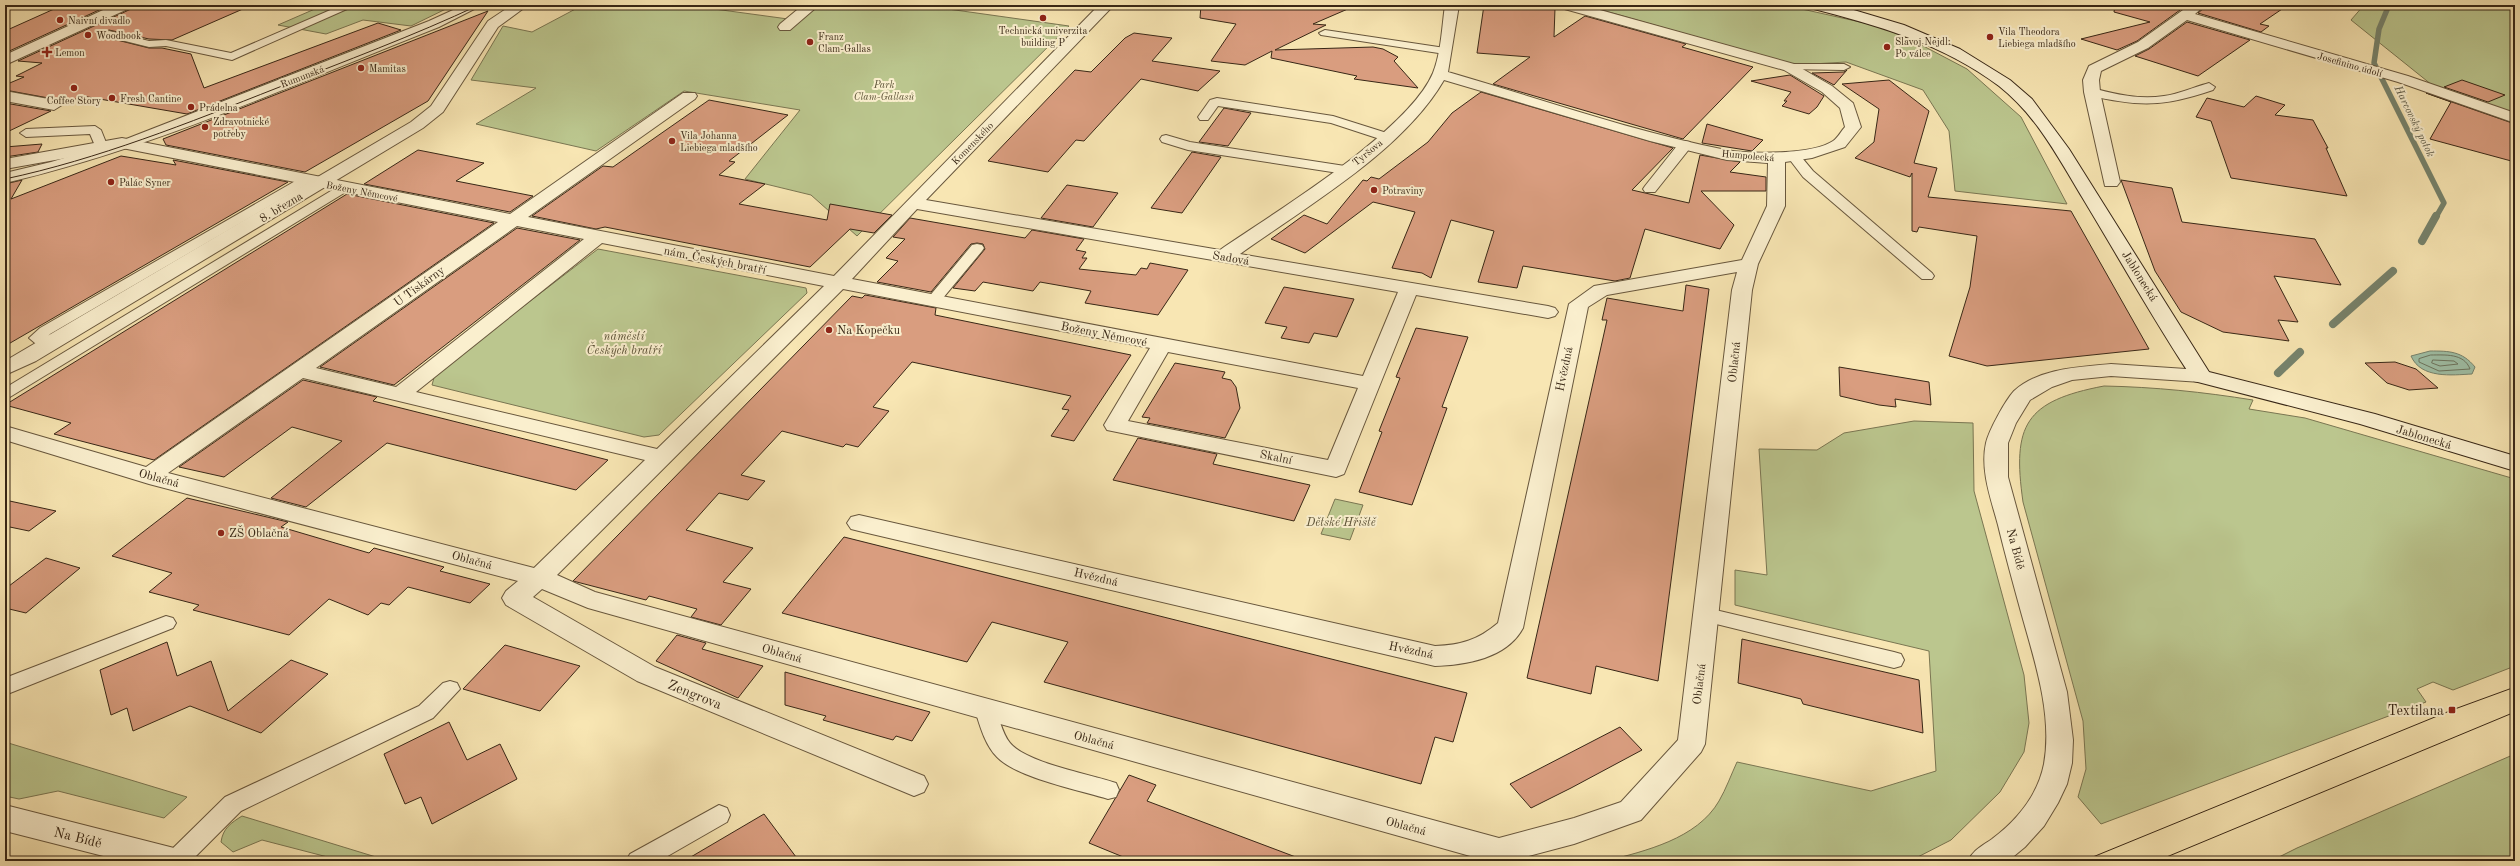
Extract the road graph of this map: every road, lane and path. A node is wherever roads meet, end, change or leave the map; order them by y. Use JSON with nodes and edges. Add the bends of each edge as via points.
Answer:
{"nodes":[{"id":1,"x":125,"y":5,"type":"edge"},
{"id":2,"x":351,"y":5,"type":"edge"},
{"id":3,"x":475,"y":5,"type":"edge"},
{"id":4,"x":521,"y":5,"type":"edge"},
{"id":5,"x":812,"y":5,"type":"edge"},
{"id":6,"x":1107,"y":5,"type":"edge"},
{"id":7,"x":1452,"y":5,"type":"edge"},
{"id":8,"x":1566,"y":5,"type":"edge"},
{"id":9,"x":1815,"y":5,"type":"edge"},
{"id":10,"x":2199,"y":5,"type":"edge"},
{"id":11,"x":2184,"y":15,"type":"junction"},
{"id":12,"x":784,"y":27,"type":"dead end"},
{"id":13,"x":1325,"y":33,"type":"dead end"},
{"id":14,"x":109,"y":34,"type":"dead end"},
{"id":15,"x":1444,"y":51,"type":"junction"},
{"id":16,"x":5,"y":61,"type":"edge"},
{"id":17,"x":1789,"y":67,"type":"junction"},
{"id":18,"x":1844,"y":68,"type":"dead end"},
{"id":19,"x":1440,"y":74,"type":"junction"},
{"id":20,"x":2209,"y":86,"type":"dead end"},
{"id":21,"x":2092,"y":92,"type":"junction"},
{"id":22,"x":5,"y":96,"type":"edge"},
{"id":23,"x":689,"y":96,"type":"dead end"},
{"id":24,"x":54,"y":105,"type":"dead end"},
{"id":25,"x":1204,"y":117,"type":"dead end"},
{"id":26,"x":2515,"y":118,"type":"edge"},
{"id":27,"x":26,"y":133,"type":"dead end"},
{"id":28,"x":1386,"y":137,"type":"junction"},
{"id":29,"x":1166,"y":139,"type":"dead end"},
{"id":30,"x":127,"y":144,"type":"junction"},
{"id":31,"x":101,"y":145,"type":"junction"},
{"id":32,"x":1685,"y":145,"type":"junction"},
{"id":33,"x":1785,"y":157,"type":"junction"},
{"id":34,"x":5,"y":164,"type":"edge"},
{"id":35,"x":1344,"y":170,"type":"junction"},
{"id":36,"x":5,"y":178,"type":"edge"},
{"id":37,"x":313,"y":182,"type":"junction"},
{"id":38,"x":2112,"y":182,"type":"dead end"},
{"id":39,"x":344,"y":187,"type":"junction"},
{"id":40,"x":1650,"y":189,"type":"dead end"},
{"id":41,"x":913,"y":203,"type":"junction"},
{"id":42,"x":510,"y":220,"type":"junction"},
{"id":43,"x":598,"y":237,"type":"junction"},
{"id":44,"x":977,"y":248,"type":"dead end"},
{"id":45,"x":1223,"y":257,"type":"junction"},
{"id":46,"x":1749,"y":264,"type":"junction"},
{"id":47,"x":1927,"y":276,"type":"dead end"},
{"id":48,"x":838,"y":283,"type":"junction"},
{"id":49,"x":1409,"y":288,"type":"junction"},
{"id":50,"x":933,"y":301,"type":"junction"},
{"id":51,"x":1548,"y":312,"type":"dead end"},
{"id":52,"x":1162,"y":345,"type":"junction"},
{"id":53,"x":5,"y":370,"type":"edge"},
{"id":54,"x":301,"y":371,"type":"junction"},
{"id":55,"x":2201,"y":376,"type":"junction"},
{"id":56,"x":1370,"y":384,"type":"junction"},
{"id":57,"x":5,"y":395,"type":"edge"},
{"id":58,"x":399,"y":395,"type":"junction"},
{"id":59,"x":5,"y":433,"type":"edge"},
{"id":60,"x":661,"y":457,"type":"junction"},
{"id":61,"x":2515,"y":464,"type":"edge"},
{"id":62,"x":149,"y":476,"type":"junction"},
{"id":63,"x":859,"y":523,"type":"dead end"},
{"id":64,"x":539,"y":578,"type":"junction"},
{"id":65,"x":1707,"y":615,"type":"junction"},
{"id":66,"x":166,"y":623,"type":"dead end"},
{"id":67,"x":1894,"y":660,"type":"dead end"},
{"id":68,"x":5,"y":686,"type":"edge"},
{"id":69,"x":450,"y":689,"type":"dead end"},
{"id":70,"x":986,"y":710,"type":"junction"},
{"id":71,"x":914,"y":784,"type":"dead end"},
{"id":72,"x":1108,"y":790,"type":"dead end"},
{"id":73,"x":720,"y":815,"type":"dead end"},
{"id":74,"x":5,"y":818,"type":"edge"},
{"id":75,"x":175,"y":861,"type":"edge"},
{"id":76,"x":638,"y":861,"type":"edge"},
{"id":77,"x":1983,"y":861,"type":"edge"}],
"edges":[{"from":1,"to":16,"type":"street","via":[[78,30]]},
{"from":2,"to":14,"type":"lane","via":[[232,57],[166,43],[149,44]]},
{"from":3,"to":30,"type":"street","name":"Rumunská","via":[[434,24]]},
{"from":4,"to":37,"type":"street","name":"8. března","via":[[493,24],[437,109],[417,125]]},
{"from":5,"to":12,"type":"street"},
{"from":6,"to":41,"type":"street","name":"Komenského"},
{"from":7,"to":15,"type":"street","name":"Tyršova"},
{"from":8,"to":17,"type":"street","name":"Humpolecká"},
{"from":9,"to":55,"type":"street","name":"Jablonecká","via":[[1878,21],[1931,42],[1984,70],[2025,102],[2042,121],[2060,149]]},
{"from":10,"to":11,"type":"street"},
{"from":11,"to":21,"type":"street","via":[[2143,45],[2094,69],[2091,80]]},
{"from":11,"to":26,"type":"street","name":"Josefinino údolí","via":[[2395,77]]},
{"from":13,"to":15,"type":"lane"},
{"from":15,"to":19,"type":"street","name":"Tyršova"},
{"from":17,"to":18,"type":"lane"},
{"from":17,"to":33,"type":"street","name":"Humpolecká","via":[[1827,89],[1847,106],[1853,127],[1840,144],[1812,153]]},
{"from":19,"to":28,"type":"street","name":"Tyršova","via":[[1426,99]]},
{"from":19,"to":32,"type":"street","name":"Humpolecká"},
{"from":20,"to":21,"type":"lane","via":[[2167,100],[2152,102],[2125,100]]},
{"from":21,"to":38,"type":"street"},
{"from":22,"to":24,"type":"street"},
{"from":23,"to":42,"type":"street","name":"U Tiskárny"},
{"from":25,"to":28,"type":"lane","via":[[1214,103],[1218,102],[1333,120]]},
{"from":27,"to":31,"type":"lane","via":[[95,130]]},
{"from":28,"to":35,"type":"street","name":"Tyršova"},
{"from":29,"to":35,"type":"lane","via":[[1188,146]]},
{"from":30,"to":31,"type":"street","name":"Rumunská"},
{"from":30,"to":36,"type":"street","name":"Rumunská","via":[[56,166]]},
{"from":30,"to":37,"type":"street","name":"Boženy Němcové"},
{"from":31,"to":34,"type":"street","name":"Rumunská"},
{"from":32,"to":33,"type":"street","name":"Humpolecká","via":[[1727,155]]},
{"from":32,"to":40,"type":"lane"},
{"from":33,"to":46,"type":"street","name":"Oblačná","via":[[1776,206]]},
{"from":33,"to":47,"type":"lane"},
{"from":35,"to":45,"type":"street","name":"Tyršova"},
{"from":37,"to":39,"type":"street","name":"Boženy Němcové"},
{"from":37,"to":53,"type":"street","name":"8. března"},
{"from":39,"to":42,"type":"street","name":"Boženy Němcové"},
{"from":39,"to":57,"type":"lane"},
{"from":41,"to":45,"type":"street","name":"Sadová"},
{"from":41,"to":48,"type":"street","name":"Komenského"},
{"from":42,"to":43,"type":"street","name":"Boženy Němcové"},
{"from":42,"to":54,"type":"street","name":"U Tiskárny"},
{"from":43,"to":48,"type":"street","name":"nám. Českých bratří"},
{"from":43,"to":58,"type":"street"},
{"from":44,"to":50,"type":"lane"},
{"from":45,"to":49,"type":"street","name":"Sadová"},
{"from":46,"to":63,"type":"street","name":"Hvězdná","via":[[1601,290],[1579,304],[1510,628],[1485,647],[1463,655],[1435,656]]},
{"from":46,"to":65,"type":"street","name":"Oblačná","via":[[1738,323]]},
{"from":48,"to":50,"type":"street","name":"Boženy Němcové"},
{"from":48,"to":60,"type":"street"},
{"from":49,"to":51,"type":"street","name":"Sadová"},
{"from":49,"to":56,"type":"street","name":"Skalní"},
{"from":50,"to":52,"type":"street","name":"Boženy Němcové"},
{"from":52,"to":56,"type":"street","name":"Boženy Němcové"},
{"from":52,"to":56,"type":"street","name":"Skalní","via":[[1115,425],[1336,469]]},
{"from":54,"to":58,"type":"street"},
{"from":54,"to":62,"type":"street","name":"U Tiskárny"},
{"from":55,"to":61,"type":"street","name":"Jablonecká","via":[[2367,419]]},
{"from":55,"to":77,"type":"street","name":"Na Bídě","via":[[2111,370],[2069,374],[2045,382],[2022,396],[2005,423],[1997,443],[1996,477],[2050,674],[2057,710],[2058,750],[2053,784],[2038,812],[2024,828]]},
{"from":58,"to":60,"type":"street"},
{"from":59,"to":62,"type":"street","name":"Oblačná"},
{"from":60,"to":64,"type":"street"},
{"from":62,"to":64,"type":"street","name":"Oblačná"},
{"from":64,"to":70,"type":"street","name":"Oblačná","via":[[588,599]]},
{"from":64,"to":71,"type":"street","name":"Zengrova","via":[[515,598],[646,674]]},
{"from":65,"to":67,"type":"lane"},
{"from":65,"to":70,"type":"street","name":"Oblačná","via":[[1691,744],[1631,811],[1574,831],[1499,850]]},
{"from":66,"to":68,"type":"lane"},
{"from":69,"to":75,"type":"lane","via":[[426,712],[234,804]]},
{"from":70,"to":72,"type":"lane","via":[[992,732],[1003,750],[1017,762]]},
{"from":73,"to":76,"type":"lane"},
{"from":74,"to":75,"type":"street","name":"Na Bídě"}]}
